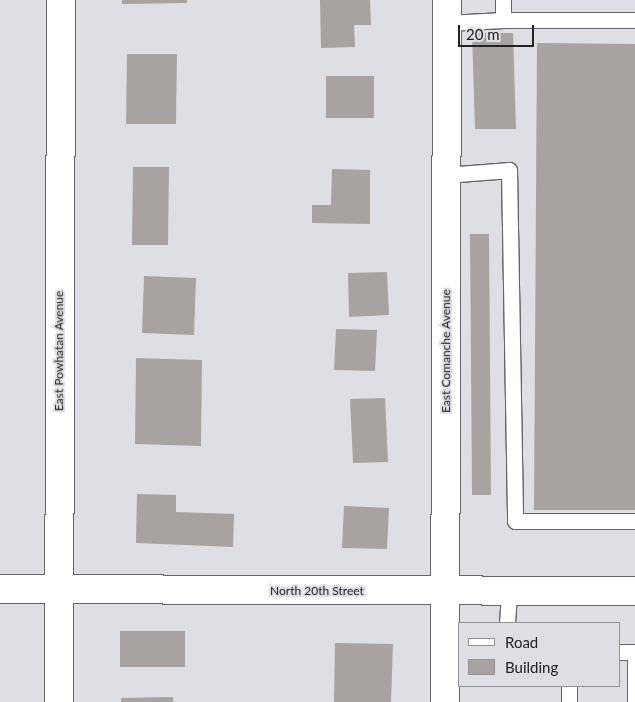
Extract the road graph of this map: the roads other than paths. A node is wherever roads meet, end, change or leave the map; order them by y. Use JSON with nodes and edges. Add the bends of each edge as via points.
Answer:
{"nodes":[{"id":1,"x":61,"y":0,"type":"edge"},
{"id":2,"x":503,"y":0,"type":"edge"},
{"id":3,"x":447,"y":11,"type":"edge"},
{"id":4,"x":503,"y":20,"type":"junction"},
{"id":5,"x":635,"y":20,"type":"edge"},
{"id":6,"x":446,"y":175,"type":"junction"},
{"id":7,"x":635,"y":521,"type":"edge"},
{"id":8,"x":0,"y":589,"type":"edge"},
{"id":9,"x":58,"y":589,"type":"junction"},
{"id":10,"x":445,"y":591,"type":"junction"},
{"id":11,"x":510,"y":591,"type":"junction"},
{"id":12,"x":635,"y":591,"type":"edge"},
{"id":13,"x":507,"y":622,"type":"edge"},
{"id":14,"x":620,"y":652,"type":"edge"},
{"id":15,"x":635,"y":652,"type":"edge"},
{"id":16,"x":569,"y":687,"type":"edge"},
{"id":17,"x":59,"y":702,"type":"edge"},
{"id":18,"x":445,"y":702,"type":"edge"},
{"id":19,"x":569,"y":702,"type":"edge"},
{"id":20,"x":634,"y":702,"type":"edge"}],
"edges":[{"from":1,"to":9,"type":"street","name":"East Powhatan Avenue"},
{"from":2,"to":4,"type":"lane"},
{"from":3,"to":4,"type":"lane"},
{"from":3,"to":6,"type":"street","name":"East Comanche Avenue"},
{"from":4,"to":5,"type":"lane"},
{"from":6,"to":7,"type":"lane","via":[[509,170],[515,522]]},
{"from":6,"to":10,"type":"street","name":"East Comanche Avenue"},
{"from":8,"to":9,"type":"street","name":"North 20th Street"},
{"from":9,"to":10,"type":"street","name":"North 20th Street"},
{"from":9,"to":17,"type":"street","name":"East Powhatan Avenue"},
{"from":10,"to":11,"type":"street","name":"North 20th Street"},
{"from":10,"to":18,"type":"street","name":"East Comanche Avenue"},
{"from":11,"to":12,"type":"street","name":"North 20th Street"},
{"from":11,"to":13,"type":"lane"},
{"from":14,"to":15,"type":"lane"},
{"from":15,"to":20,"type":"lane"},
{"from":16,"to":19,"type":"lane"}]}
